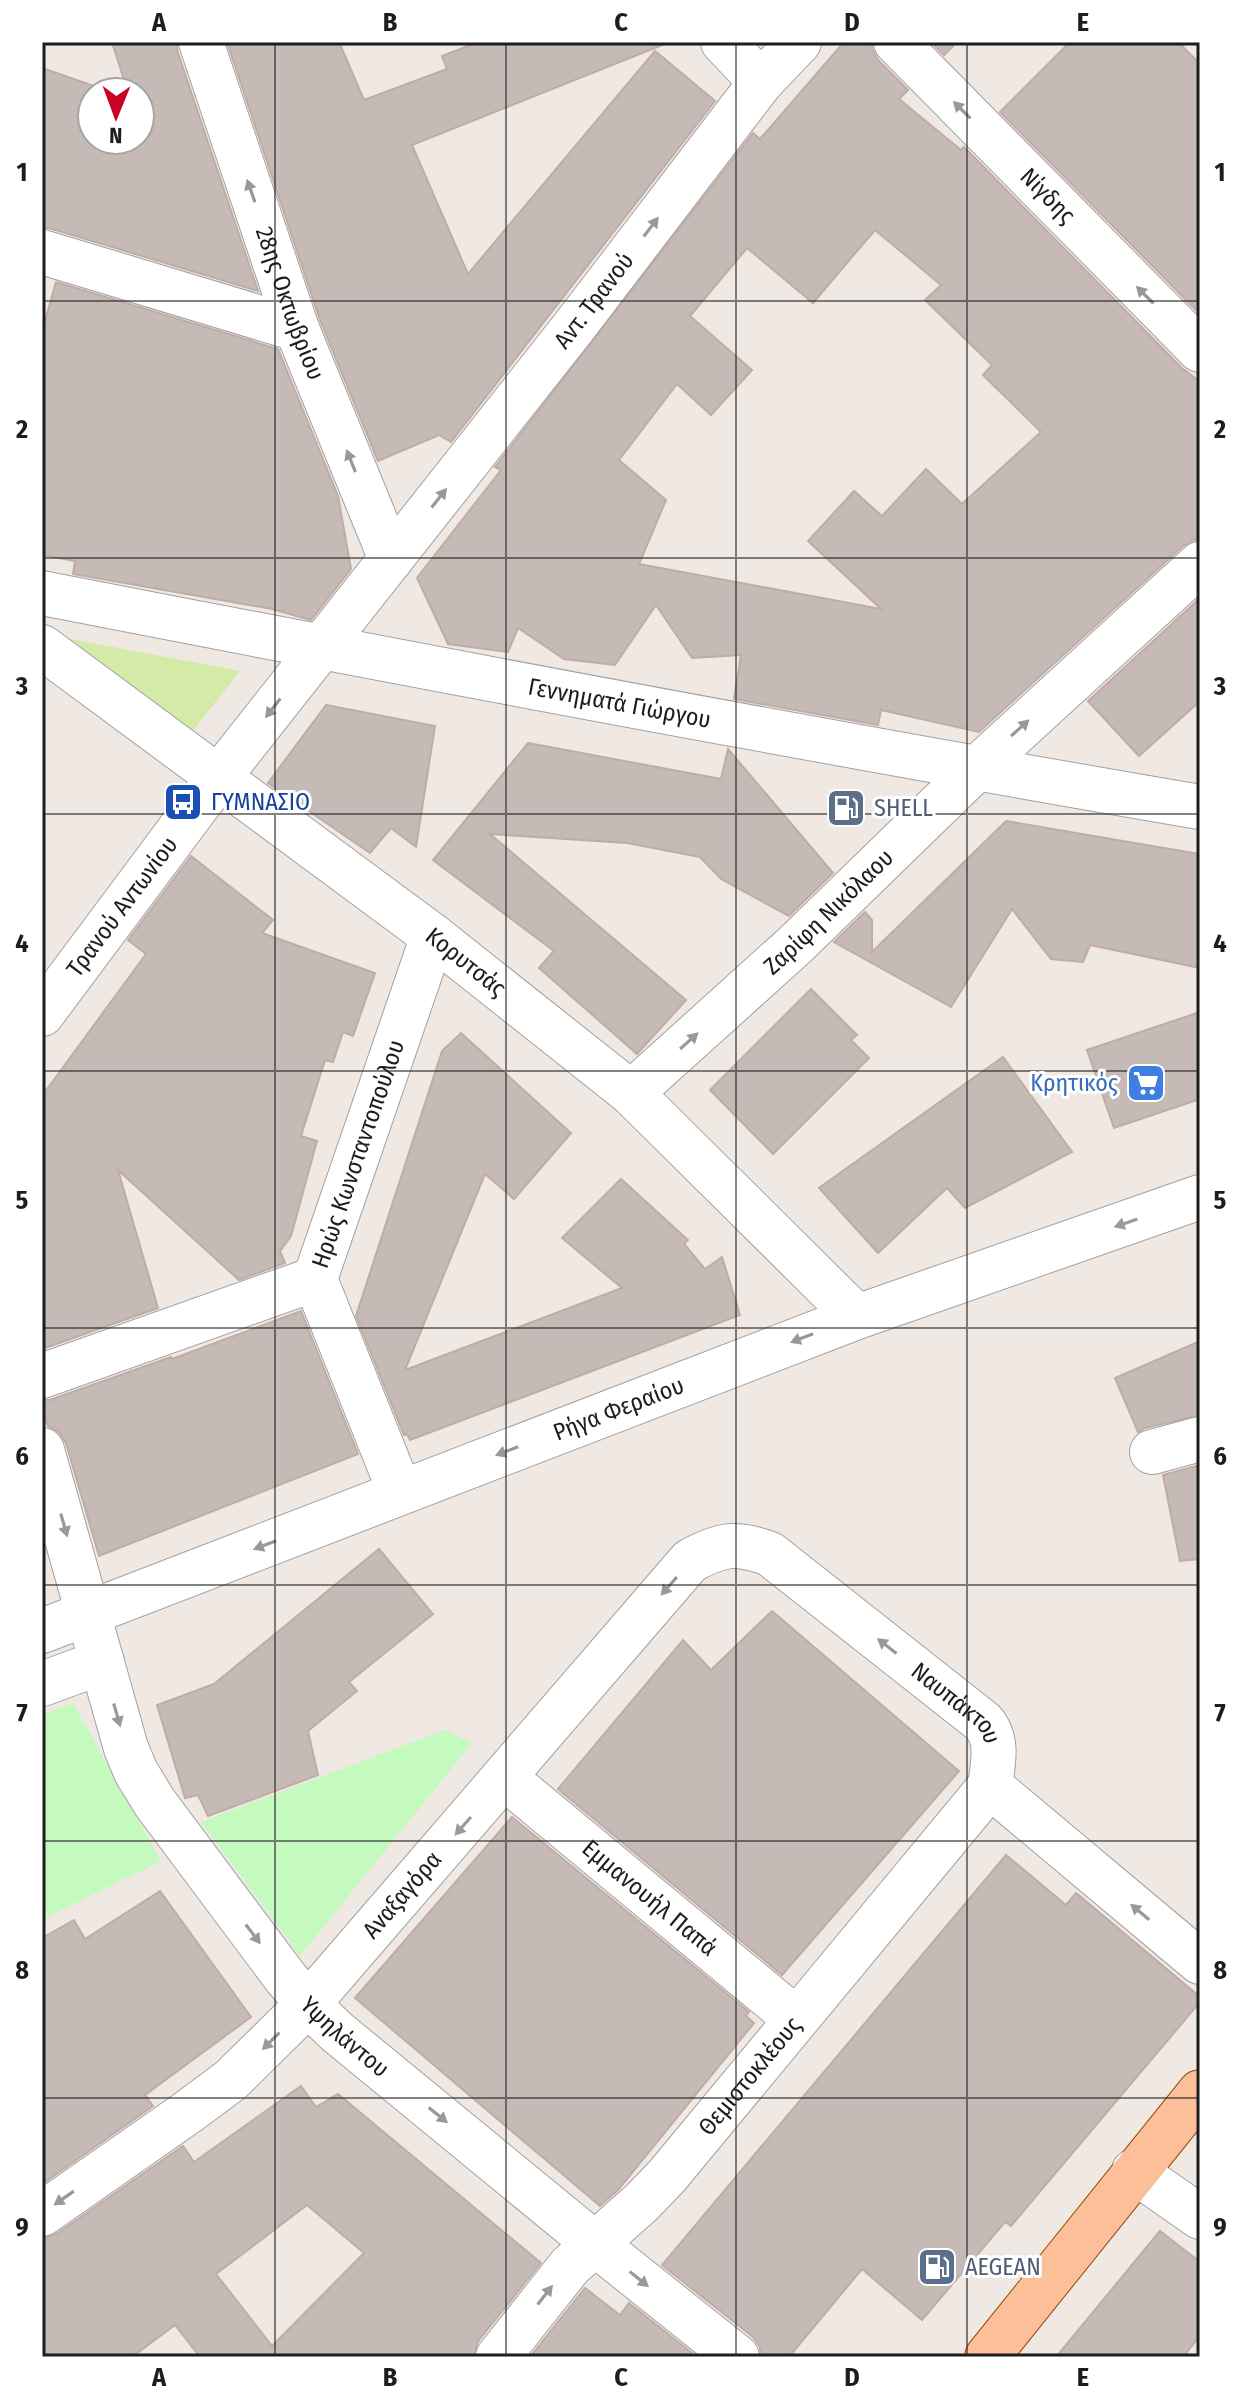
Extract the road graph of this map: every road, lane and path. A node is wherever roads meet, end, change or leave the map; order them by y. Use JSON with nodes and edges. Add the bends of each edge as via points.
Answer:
{"nodes":[{"id":1,"x":201,"y":42,"type":"edge"},
{"id":2,"x":723,"y":42,"type":"edge"},
{"id":3,"x":799,"y":42,"type":"edge"},
{"id":4,"x":896,"y":42,"type":"edge"},
{"id":5,"x":761,"y":82,"type":"junction"},
{"id":6,"x":42,"y":252,"type":"edge"},
{"id":7,"x":297,"y":329,"type":"junction"},
{"id":8,"x":1200,"y":350,"type":"edge"},
{"id":9,"x":391,"y":559,"type":"junction"},
{"id":10,"x":1200,"y":564,"type":"edge"},
{"id":11,"x":42,"y":593,"type":"edge"},
{"id":12,"x":42,"y":647,"type":"edge"},
{"id":13,"x":321,"y":647,"type":"junction"},
{"id":14,"x":976,"y":769,"type":"junction"},
{"id":15,"x":218,"y":778,"type":"junction"},
{"id":16,"x":1200,"y":807,"type":"edge"},
{"id":17,"x":433,"y":936,"type":"junction"},
{"id":18,"x":42,"y":1014,"type":"edge"},
{"id":19,"x":631,"y":1093,"type":"junction"},
{"id":20,"x":1200,"y":1197,"type":"edge"},
{"id":21,"x":315,"y":1279,"type":"junction"},
{"id":22,"x":857,"y":1317,"type":"junction"},
{"id":23,"x":42,"y":1376,"type":"edge"},
{"id":24,"x":1200,"y":1439,"type":"edge"},
{"id":25,"x":42,"y":1450,"type":"edge"},
{"id":26,"x":1152,"y":1452,"type":"dead end"},
{"id":27,"x":400,"y":1492,"type":"junction"},
{"id":28,"x":731,"y":1545,"type":"joint"},
{"id":29,"x":89,"y":1613,"type":"junction"},
{"id":30,"x":42,"y":1631,"type":"edge"},
{"id":31,"x":102,"y":1662,"type":"junction"},
{"id":32,"x":42,"y":1684,"type":"edge"},
{"id":33,"x":505,"y":1778,"type":"junction"},
{"id":34,"x":990,"y":1786,"type":"junction"},
{"id":35,"x":1200,"y":1962,"type":"edge"},
{"id":36,"x":308,"y":2004,"type":"junction"},
{"id":37,"x":796,"y":2019,"type":"junction"},
{"id":38,"x":1200,"y":2092,"type":"edge"},
{"id":39,"x":1134,"y":2171,"type":"junction"},
{"id":40,"x":42,"y":2214,"type":"edge"},
{"id":41,"x":1200,"y":2217,"type":"edge"},
{"id":42,"x":594,"y":2243,"type":"junction"},
{"id":43,"x":498,"y":2357,"type":"edge"},
{"id":44,"x":737,"y":2357,"type":"edge"},
{"id":45,"x":987,"y":2357,"type":"edge"}],
"edges":[{"from":7,"to":1,"type":"street","name":"28ης Οκτωβρίου","one_way":true},
{"from":2,"to":5,"type":"street"},
{"from":3,"to":5,"type":"street","name":"Αντ. Τρανού"},
{"from":8,"to":4,"type":"street","name":"Νίγδης","one_way":true},
{"from":9,"to":5,"type":"street","name":"Αντ. Τρανού","one_way":true},
{"from":6,"to":7,"type":"street"},
{"from":9,"to":7,"type":"street","name":"28ης Οκτωβρίου","one_way":true},
{"from":9,"to":13,"type":"street","name":"Αντ. Τρανού"},
{"from":14,"to":10,"type":"street","name":"Ζαρίφη Νικόλαου","one_way":true},
{"from":11,"to":13,"type":"street","name":"Γεννηματά Γιώργου"},
{"from":12,"to":15,"type":"street","name":"Κορυτσάς"},
{"from":13,"to":14,"type":"street","name":"Γεννηματά Γιώργου"},
{"from":13,"to":15,"type":"street","name":"Τρανού Αντωνίου","one_way":true},
{"from":14,"to":16,"type":"street","name":"Γεννηματά Γιώργου"},
{"from":19,"to":14,"type":"street","name":"Ζαρίφη Νικόλαου","one_way":true},
{"from":15,"to":17,"type":"street","name":"Κορυτσάς"},
{"from":15,"to":18,"type":"street","name":"Τρανού Αντωνίου"},
{"from":17,"to":19,"type":"street","name":"Κορυτσάς"},
{"from":17,"to":21,"type":"street","name":"Ηρώς Κωνσταντοπούλου"},
{"from":19,"to":22,"type":"street","name":"Κορυτσάς"},
{"from":20,"to":22,"type":"street","name":"Ρήγα Φεραίου","one_way":true},
{"from":21,"to":23,"type":"street","name":"Ηρώς Κωνσταντοπούλου"},
{"from":21,"to":27,"type":"street"},
{"from":22,"to":27,"type":"street","name":"Ρήγα Φεραίου","one_way":true},
{"from":24,"to":26,"type":"street"},
{"from":25,"to":29,"type":"street","name":"Υψηλάντου","one_way":true},
{"from":27,"to":29,"type":"street","name":"Ρήγα Φεραίου","one_way":true},
{"from":28,"to":33,"type":"street","name":"Αναξαγόρα","one_way":true,"via":[[690,1561]]},
{"from":34,"to":28,"type":"street","name":"Ναυπάκτου","one_way":true,"via":[[994,1739],[983,1722],[770,1554]]},
{"from":29,"to":30,"type":"street","name":"Ρήγα Φεραίου"},
{"from":29,"to":31,"type":"street","name":"Υψηλάντου"},
{"from":31,"to":32,"type":"street"},
{"from":31,"to":36,"type":"street","name":"Υψηλάντου","one_way":true,"via":[[141,1782]]},
{"from":33,"to":36,"type":"street","name":"Αναξαγόρα","one_way":true},
{"from":33,"to":37,"type":"street","name":"Εμμανουήλ Παπά"},
{"from":35,"to":34,"type":"street","name":"Ναυπάκτου","one_way":true},
{"from":34,"to":37,"type":"street","name":"Θεμιστοκλέους"},
{"from":36,"to":40,"type":"street","name":"Αναξαγόρα","one_way":true,"via":[[231,2080]]},
{"from":36,"to":42,"type":"street","name":"Υψηλάντου","one_way":true},
{"from":37,"to":42,"type":"street","name":"Θεμιστοκλέους","via":[[667,2176]]},
{"from":38,"to":39,"type":"main road"},
{"from":39,"to":41,"type":"street"},
{"from":39,"to":45,"type":"main road"},
{"from":43,"to":42,"type":"street","name":"Θεμιστοκλέους","one_way":true},
{"from":42,"to":44,"type":"street","name":"Υψηλάντου","one_way":true}]}
